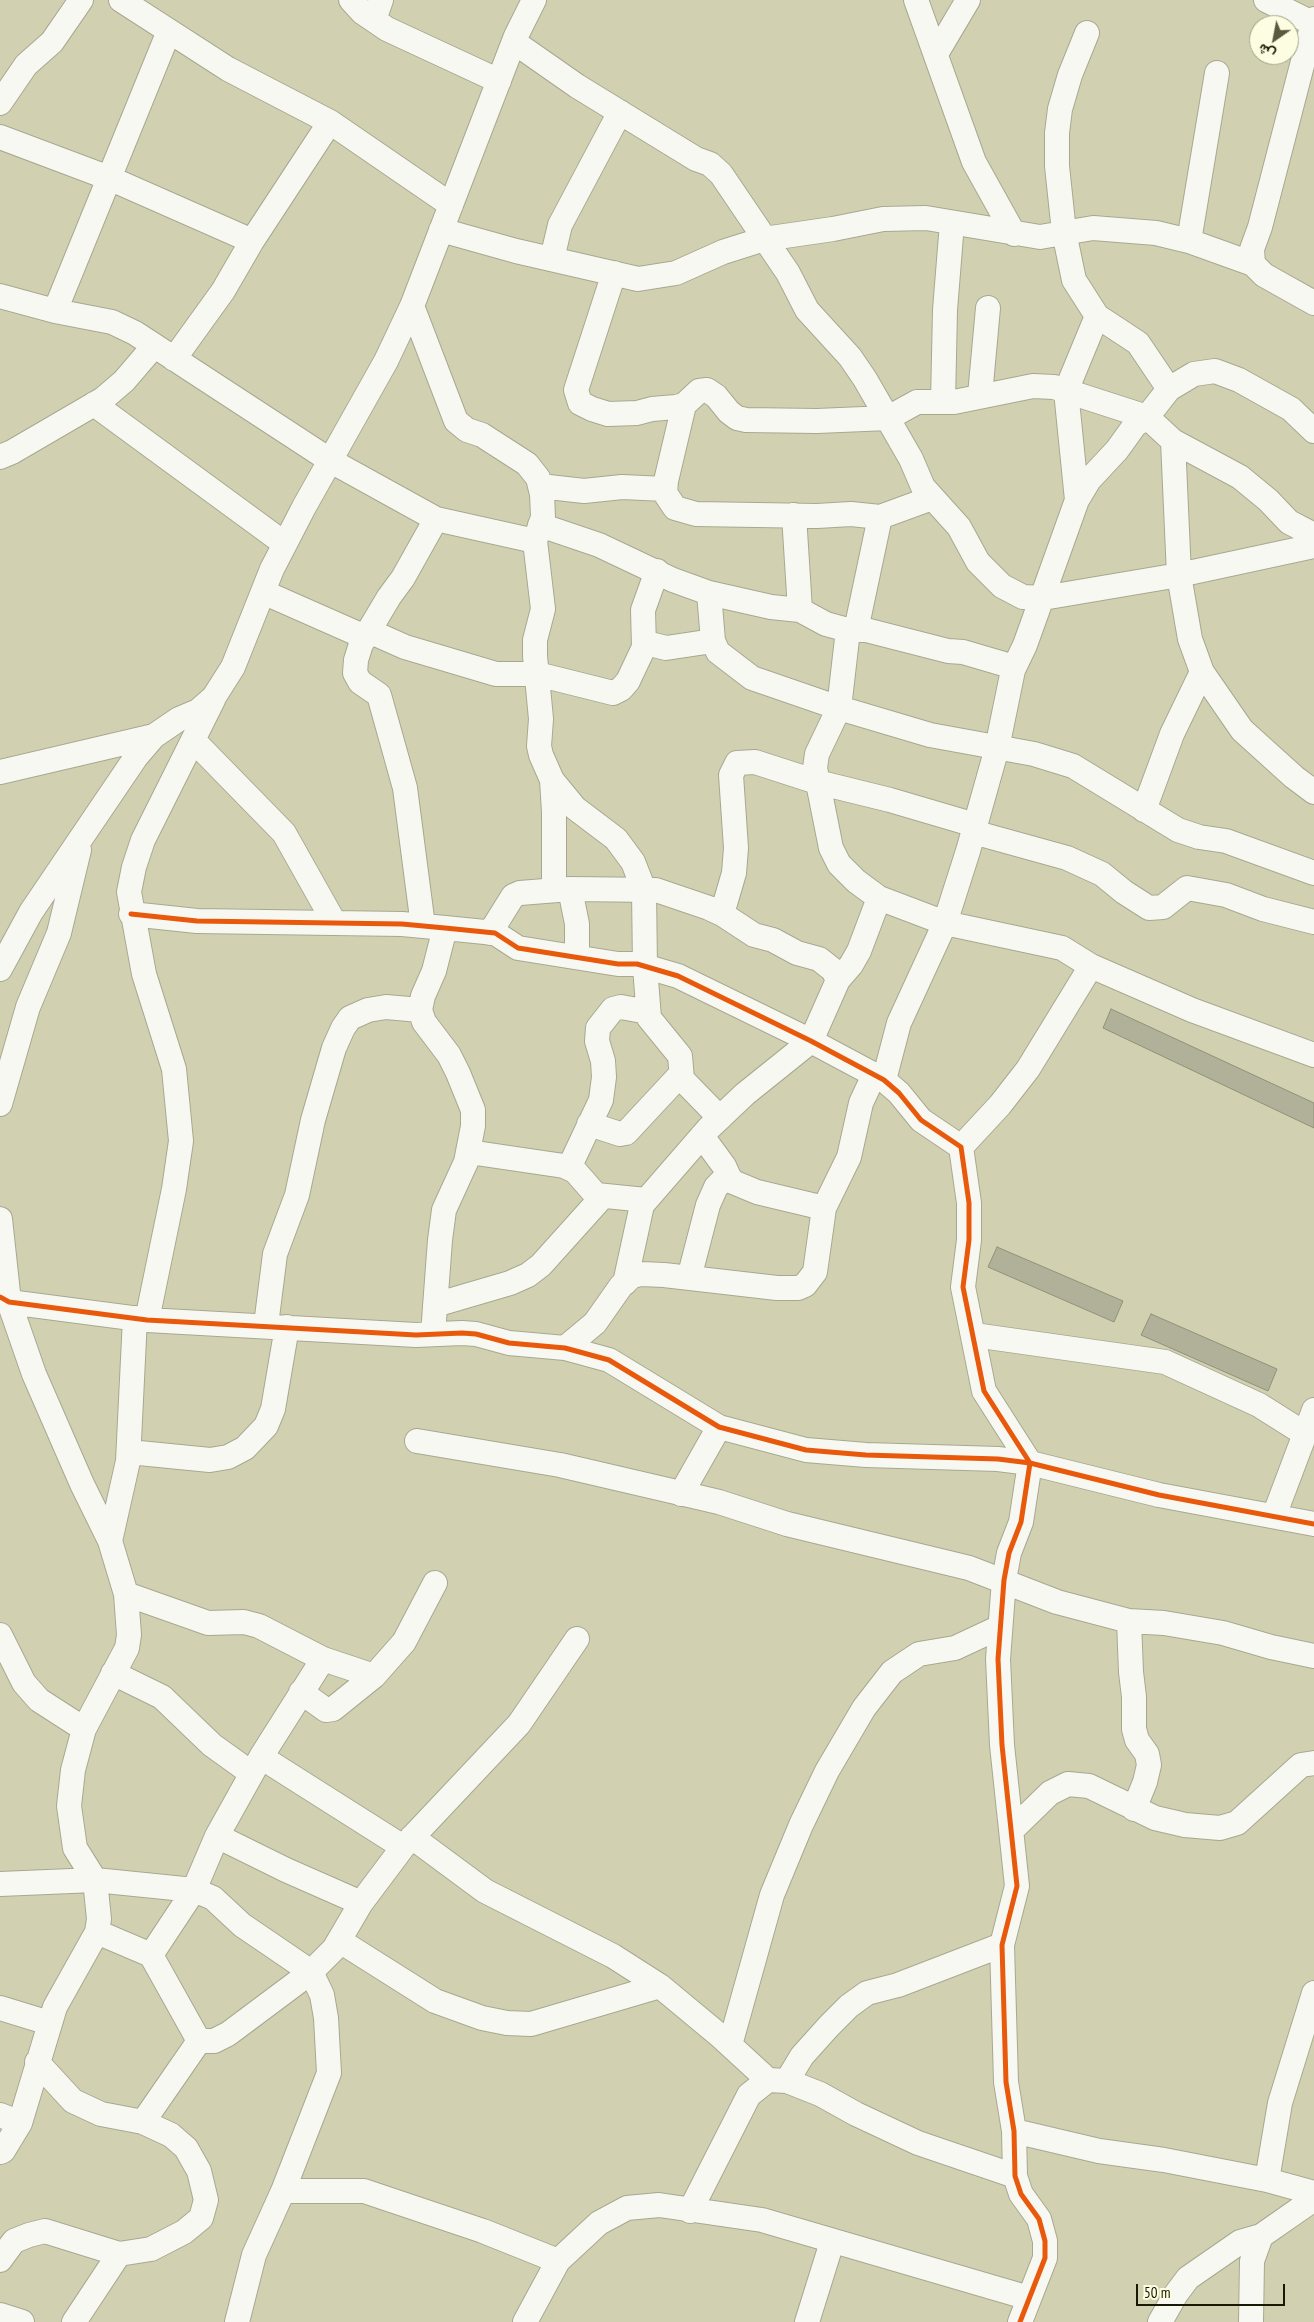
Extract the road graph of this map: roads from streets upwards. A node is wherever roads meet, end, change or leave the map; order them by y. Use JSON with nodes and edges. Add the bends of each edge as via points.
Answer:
{"nodes":[{"id":1,"x":81,"y":0,"type":"edge"},
{"id":2,"x":121,"y":0,"type":"edge"},
{"id":3,"x":351,"y":0,"type":"edge"},
{"id":4,"x":534,"y":0,"type":"edge"},
{"id":5,"x":916,"y":0,"type":"edge"},
{"id":6,"x":968,"y":0,"type":"edge"},
{"id":7,"x":1266,"y":0,"type":"edge"},
{"id":8,"x":378,"y":10,"type":"edge"},
{"id":9,"x":1313,"y":22,"type":"edge"},
{"id":10,"x":169,"y":31,"type":"junction"},
{"id":11,"x":1087,"y":33,"type":"dead end"},
{"id":12,"x":514,"y":42,"type":"junction"},
{"id":13,"x":936,"y":54,"type":"junction"},
{"id":14,"x":1217,"y":73,"type":"dead end"},
{"id":15,"x":499,"y":81,"type":"junction"},
{"id":16,"x":0,"y":103,"type":"edge"},
{"id":17,"x":620,"y":112,"type":"junction"},
{"id":18,"x":330,"y":122,"type":"junction"},
{"id":19,"x":0,"y":137,"type":"edge"},
{"id":20,"x":109,"y":178,"type":"junction"},
{"id":21,"x":451,"y":205,"type":"junction"},
{"id":22,"x":952,"y":223,"type":"junction"},
{"id":23,"x":441,"y":230,"type":"junction"},
{"id":24,"x":1064,"y":232,"type":"junction"},
{"id":25,"x":1014,"y":234,"type":"junction"},
{"id":26,"x":764,"y":239,"type":"junction"},
{"id":27,"x":252,"y":241,"type":"junction"},
{"id":28,"x":1189,"y":241,"type":"junction"},
{"id":29,"x":552,"y":259,"type":"junction"},
{"id":30,"x":1253,"y":264,"type":"junction"},
{"id":31,"x":614,"y":273,"type":"junction"},
{"id":32,"x":0,"y":296,"type":"edge"},
{"id":33,"x":1314,"y":304,"type":"edge"},
{"id":34,"x":412,"y":306,"type":"junction"},
{"id":35,"x":988,"y":308,"type":"dead end"},
{"id":36,"x":54,"y":311,"type":"junction"},
{"id":37,"x":1097,"y":316,"type":"junction"},
{"id":38,"x":154,"y":346,"type":"junction"},
{"id":39,"x":174,"y":359,"type":"junction"},
{"id":40,"x":1169,"y":389,"type":"junction"},
{"id":41,"x":1066,"y":391,"type":"junction"},
{"id":42,"x":980,"y":395,"type":"junction"},
{"id":43,"x":943,"y":402,"type":"junction"},
{"id":44,"x":94,"y":404,"type":"junction"},
{"id":45,"x":684,"y":405,"type":"junction"},
{"id":46,"x":1147,"y":417,"type":"junction"},
{"id":47,"x":888,"y":418,"type":"junction"},
{"id":48,"x":1314,"y":431,"type":"edge"},
{"id":49,"x":1173,"y":441,"type":"junction"},
{"id":50,"x":0,"y":456,"type":"edge"},
{"id":51,"x":331,"y":461,"type":"junction"},
{"id":52,"x":540,"y":486,"type":"junction"},
{"id":53,"x":665,"y":489,"type":"junction"},
{"id":54,"x":932,"y":498,"type":"junction"},
{"id":55,"x":1077,"y":500,"type":"junction"},
{"id":56,"x":794,"y":515,"type":"junction"},
{"id":57,"x":880,"y":517,"type":"junction"},
{"id":58,"x":436,"y":519,"type":"junction"},
{"id":59,"x":538,"y":533,"type":"junction"},
{"id":60,"x":1314,"y":536,"type":"edge"},
{"id":61,"x":285,"y":544,"type":"junction"},
{"id":62,"x":1314,"y":546,"type":"edge"},
{"id":63,"x":657,"y":571,"type":"junction"},
{"id":64,"x":1179,"y":575,"type":"junction"},
{"id":65,"x":263,"y":592,"type":"junction"},
{"id":66,"x":710,"y":593,"type":"junction"},
{"id":67,"x":1043,"y":598,"type":"junction"},
{"id":68,"x":800,"y":610,"type":"junction"},
{"id":69,"x":852,"y":630,"type":"junction"},
{"id":70,"x":367,"y":634,"type":"junction"},
{"id":71,"x":713,"y":641,"type":"junction"},
{"id":72,"x":644,"y":647,"type":"junction"},
{"id":73,"x":1014,"y":667,"type":"junction"},
{"id":74,"x":1202,"y":672,"type":"junction"},
{"id":75,"x":537,"y":674,"type":"junction"},
{"id":76,"x":214,"y":697,"type":"junction"},
{"id":77,"x":839,"y":708,"type":"junction"},
{"id":78,"x":154,"y":736,"type":"junction"},
{"id":79,"x":193,"y":740,"type":"junction"},
{"id":80,"x":997,"y":748,"type":"junction"},
{"id":81,"x":0,"y":772,"type":"edge"},
{"id":82,"x":552,"y":780,"type":"junction"},
{"id":83,"x":817,"y":782,"type":"junction"},
{"id":84,"x":1314,"y":792,"type":"edge"},
{"id":85,"x":1144,"y":810,"type":"junction"},
{"id":86,"x":974,"y":828,"type":"junction"},
{"id":87,"x":83,"y":834,"type":"junction"},
{"id":88,"x":1314,"y":873,"type":"edge"},
{"id":89,"x":562,"y":889,"type":"junction"},
{"id":90,"x":644,"y":890,"type":"junction"},
{"id":91,"x":879,"y":898,"type":"junction"},
{"id":92,"x":131,"y":914,"type":"junction"},
{"id":93,"x":722,"y":914,"type":"junction"},
{"id":94,"x":334,"y":922,"type":"junction"},
{"id":95,"x":1314,"y":922,"type":"edge"},
{"id":96,"x":945,"y":924,"type":"junction"},
{"id":97,"x":434,"y":927,"type":"junction"},
{"id":98,"x":490,"y":933,"type":"junction"},
{"id":99,"x":577,"y":956,"type":"junction"},
{"id":100,"x":3,"y":958,"type":"edge"},
{"id":101,"x":645,"y":966,"type":"junction"},
{"id":102,"x":1091,"y":966,"type":"junction"},
{"id":103,"x":838,"y":980,"type":"junction"},
{"id":104,"x":420,"y":1010,"type":"junction"},
{"id":105,"x":648,"y":1012,"type":"junction"},
{"id":106,"x":811,"y":1041,"type":"junction"},
{"id":107,"x":1314,"y":1055,"type":"edge"},
{"id":108,"x":680,"y":1075,"type":"junction"},
{"id":109,"x":879,"y":1077,"type":"junction"},
{"id":110,"x":0,"y":1104,"type":"edge"},
{"id":111,"x":720,"y":1118,"type":"junction"},
{"id":112,"x":589,"y":1124,"type":"junction"},
{"id":113,"x":702,"y":1136,"type":"junction"},
{"id":114,"x":961,"y":1147,"type":"junction"},
{"id":115,"x":469,"y":1152,"type":"junction"},
{"id":116,"x":569,"y":1168,"type":"junction"},
{"id":117,"x":728,"y":1175,"type":"junction"},
{"id":118,"x":603,"y":1196,"type":"junction"},
{"id":119,"x":646,"y":1200,"type":"junction"},
{"id":120,"x":824,"y":1208,"type":"junction"},
{"id":121,"x":0,"y":1218,"type":"edge"},
{"id":122,"x":689,"y":1278,"type":"junction"},
{"id":123,"x":625,"y":1283,"type":"junction"},
{"id":124,"x":4,"y":1299,"type":"edge"},
{"id":125,"x":435,"y":1306,"type":"junction"},
{"id":126,"x":141,"y":1319,"type":"junction"},
{"id":127,"x":277,"y":1326,"type":"junction"},
{"id":128,"x":433,"y":1334,"type":"junction"},
{"id":129,"x":974,"y":1335,"type":"junction"},
{"id":130,"x":565,"y":1348,"type":"junction"},
{"id":131,"x":1314,"y":1410,"type":"edge"},
{"id":132,"x":719,"y":1427,"type":"junction"},
{"id":133,"x":1305,"y":1434,"type":"junction"},
{"id":134,"x":417,"y":1440,"type":"dead end"},
{"id":135,"x":129,"y":1452,"type":"junction"},
{"id":136,"x":1030,"y":1462,"type":"junction"},
{"id":137,"x":681,"y":1494,"type":"junction"},
{"id":138,"x":1274,"y":1516,"type":"junction"},
{"id":139,"x":1314,"y":1524,"type":"edge"},
{"id":140,"x":110,"y":1541,"type":"junction"},
{"id":141,"x":1004,"y":1580,"type":"junction"},
{"id":142,"x":434,"y":1583,"type":"dead end"},
{"id":143,"x":126,"y":1594,"type":"junction"},
{"id":144,"x":1129,"y":1621,"type":"junction"},
{"id":145,"x":1000,"y":1627,"type":"junction"},
{"id":146,"x":0,"y":1635,"type":"edge"},
{"id":147,"x":576,"y":1639,"type":"dead end"},
{"id":148,"x":1314,"y":1656,"type":"edge"},
{"id":149,"x":323,"y":1658,"type":"junction"},
{"id":150,"x":113,"y":1673,"type":"junction"},
{"id":151,"x":374,"y":1676,"type":"junction"},
{"id":152,"x":302,"y":1692,"type":"junction"},
{"id":153,"x":84,"y":1729,"type":"junction"},
{"id":154,"x":1314,"y":1763,"type":"edge"},
{"id":155,"x":256,"y":1765,"type":"junction"},
{"id":156,"x":1134,"y":1809,"type":"junction"},
{"id":157,"x":1012,"y":1830,"type":"junction"},
{"id":158,"x":217,"y":1836,"type":"junction"},
{"id":159,"x":408,"y":1842,"type":"junction"},
{"id":160,"x":95,"y":1880,"type":"junction"},
{"id":161,"x":0,"y":1884,"type":"edge"},
{"id":162,"x":194,"y":1890,"type":"junction"},
{"id":163,"x":361,"y":1903,"type":"junction"},
{"id":164,"x":97,"y":1932,"type":"junction"},
{"id":165,"x":340,"y":1942,"type":"junction"},
{"id":166,"x":1002,"y":1945,"type":"junction"},
{"id":167,"x":151,"y":1955,"type":"junction"},
{"id":168,"x":311,"y":1972,"type":"junction"},
{"id":169,"x":660,"y":1986,"type":"junction"},
{"id":170,"x":1314,"y":1993,"type":"edge"},
{"id":171,"x":0,"y":2008,"type":"edge"},
{"id":172,"x":49,"y":2023,"type":"junction"},
{"id":173,"x":199,"y":2041,"type":"junction"},
{"id":174,"x":730,"y":2045,"type":"junction"},
{"id":175,"x":37,"y":2062,"type":"junction"},
{"id":176,"x":778,"y":2080,"type":"junction"},
{"id":177,"x":10,"y":2119,"type":"edge"},
{"id":178,"x":143,"y":2122,"type":"junction"},
{"id":179,"x":1014,"y":2130,"type":"junction"},
{"id":180,"x":0,"y":2152,"type":"edge"},
{"id":181,"x":1015,"y":2176,"type":"junction"},
{"id":182,"x":1267,"y":2180,"type":"junction"},
{"id":183,"x":283,"y":2191,"type":"junction"},
{"id":184,"x":1314,"y":2193,"type":"edge"},
{"id":185,"x":1314,"y":2199,"type":"edge"},
{"id":186,"x":690,"y":2211,"type":"junction"},
{"id":187,"x":1261,"y":2236,"type":"junction"},
{"id":188,"x":832,"y":2242,"type":"junction"},
{"id":189,"x":119,"y":2254,"type":"junction"},
{"id":190,"x":0,"y":2260,"type":"edge"},
{"id":191,"x":558,"y":2261,"type":"junction"},
{"id":192,"x":1029,"y":2298,"type":"junction"},
{"id":193,"x":0,"y":2315,"type":"edge"},
{"id":194,"x":22,"y":2322,"type":"edge"},
{"id":195,"x":74,"y":2322,"type":"edge"},
{"id":196,"x":237,"y":2322,"type":"edge"},
{"id":197,"x":525,"y":2322,"type":"edge"},
{"id":198,"x":807,"y":2322,"type":"edge"},
{"id":199,"x":1020,"y":2322,"type":"edge"},
{"id":200,"x":1160,"y":2322,"type":"edge"},
{"id":201,"x":1251,"y":2322,"type":"edge"}],
"edges":[{"from":1,"to":16,"type":"street","via":[[52,42],[26,65]]},
{"from":2,"to":10,"type":"street"},
{"from":3,"to":8,"type":"street","via":[[362,12]]},
{"from":4,"to":12,"type":"street"},
{"from":5,"to":13,"type":"street"},
{"from":6,"to":13,"type":"street"},
{"from":7,"to":9,"type":"street"},
{"from":8,"to":15,"type":"street","via":[[387,29]]},
{"from":9,"to":30,"type":"street","via":[[1252,249]]},
{"from":10,"to":18,"type":"street","via":[[228,69]]},
{"from":10,"to":20,"type":"street"},
{"from":11,"to":24,"type":"street","via":[[1070,75],[1057,133]]},
{"from":12,"to":15,"type":"street"},
{"from":12,"to":17,"type":"street"},
{"from":13,"to":25,"type":"street","via":[[974,162]]},
{"from":14,"to":28,"type":"street"},
{"from":15,"to":21,"type":"street"},
{"from":17,"to":26,"type":"street","via":[[696,159],[710,164],[721,174]]},
{"from":17,"to":29,"type":"street","via":[[560,225]]},
{"from":18,"to":21,"type":"street"},
{"from":18,"to":27,"type":"street"},
{"from":19,"to":20,"type":"street"},
{"from":20,"to":27,"type":"street"},
{"from":20,"to":36,"type":"street"},
{"from":21,"to":23,"type":"street"},
{"from":22,"to":25,"type":"street"},
{"from":22,"to":26,"type":"street","via":[[926,218],[883,219],[833,230]]},
{"from":22,"to":43,"type":"street","via":[[945,310]]},
{"from":23,"to":29,"type":"street"},
{"from":23,"to":34,"type":"street"},
{"from":24,"to":25,"type":"street","via":[[1040,237]]},
{"from":24,"to":28,"type":"street","via":[[1093,228],[1156,233]]},
{"from":24,"to":37,"type":"street","via":[[1074,280]]},
{"from":26,"to":31,"type":"street","via":[[664,276],[638,278]]},
{"from":26,"to":47,"type":"street","via":[[788,273],[807,310],[850,357]]},
{"from":27,"to":39,"type":"street","via":[[223,291]]},
{"from":28,"to":30,"type":"street"},
{"from":29,"to":31,"type":"street"},
{"from":30,"to":33,"type":"street","via":[[1264,275]]},
{"from":31,"to":45,"type":"street","via":[[576,390],[578,400],[585,407],[608,414]]},
{"from":32,"to":36,"type":"street"},
{"from":34,"to":51,"type":"street"},
{"from":34,"to":52,"type":"street","via":[[456,421],[466,430],[482,435],[527,464]]},
{"from":35,"to":42,"type":"street"},
{"from":36,"to":38,"type":"street","via":[[112,322]]},
{"from":37,"to":40,"type":"street","via":[[1138,344]]},
{"from":37,"to":41,"type":"street"},
{"from":38,"to":39,"type":"street"},
{"from":38,"to":44,"type":"street","via":[[124,381]]},
{"from":39,"to":51,"type":"street"},
{"from":40,"to":46,"type":"street"},
{"from":40,"to":48,"type":"street","via":[[1194,374],[1215,371],[1291,409]]},
{"from":41,"to":42,"type":"street","via":[[1033,386]]},
{"from":41,"to":46,"type":"street"},
{"from":41,"to":55,"type":"street"},
{"from":42,"to":43,"type":"street"},
{"from":43,"to":47,"type":"street","via":[[917,402]]},
{"from":44,"to":50,"type":"street"},
{"from":44,"to":61,"type":"street"},
{"from":45,"to":47,"type":"street","via":[[698,391],[707,390],[729,412],[746,420]]},
{"from":45,"to":53,"type":"street"},
{"from":46,"to":49,"type":"street"},
{"from":46,"to":55,"type":"street","via":[[1134,425],[1117,450],[1089,480]]},
{"from":47,"to":54,"type":"street","via":[[923,487]]},
{"from":49,"to":60,"type":"street","via":[[1240,477],[1289,522]]},
{"from":49,"to":64,"type":"street"},
{"from":51,"to":58,"type":"street"},
{"from":51,"to":61,"type":"street"},
{"from":52,"to":53,"type":"street","via":[[584,491],[622,487]]},
{"from":52,"to":59,"type":"street"},
{"from":53,"to":56,"type":"street","via":[[669,502],[675,508],[696,514]]},
{"from":54,"to":57,"type":"street"},
{"from":54,"to":67,"type":"street","via":[[959,527],[978,562],[1002,586],[1023,597]]},
{"from":55,"to":67,"type":"street"},
{"from":56,"to":57,"type":"street"},
{"from":56,"to":68,"type":"street"},
{"from":57,"to":69,"type":"street"},
{"from":58,"to":59,"type":"street"},
{"from":58,"to":70,"type":"street","via":[[404,578]]},
{"from":59,"to":63,"type":"street","via":[[599,545]]},
{"from":59,"to":75,"type":"street","via":[[543,609],[535,640]]},
{"from":61,"to":65,"type":"street"},
{"from":62,"to":64,"type":"street"},
{"from":63,"to":66,"type":"street"},
{"from":63,"to":72,"type":"street","via":[[643,610]]},
{"from":64,"to":67,"type":"street"},
{"from":64,"to":74,"type":"street","via":[[1190,639]]},
{"from":65,"to":70,"type":"street"},
{"from":65,"to":76,"type":"street","via":[[233,667]]},
{"from":66,"to":68,"type":"street"},
{"from":66,"to":71,"type":"street"},
{"from":67,"to":73,"type":"street"},
{"from":68,"to":69,"type":"street","via":[[826,624]]},
{"from":69,"to":73,"type":"street","via":[[915,641]]},
{"from":69,"to":77,"type":"street"},
{"from":70,"to":75,"type":"street","via":[[496,674]]},
{"from":70,"to":97,"type":"street","via":[[356,660],[355,673],[360,682],[379,695],[405,788]]},
{"from":71,"to":72,"type":"street","via":[[666,648],[650,644]]},
{"from":71,"to":77,"type":"street","via":[[718,652],[752,678]]},
{"from":72,"to":75,"type":"street","via":[[628,680],[621,689],[613,692]]},
{"from":73,"to":80,"type":"street"},
{"from":74,"to":84,"type":"street","via":[[1242,730]]},
{"from":74,"to":85,"type":"street","via":[[1172,734]]},
{"from":75,"to":82,"type":"street","via":[[541,719],[539,746]]},
{"from":76,"to":78,"type":"street","via":[[198,711]]},
{"from":76,"to":79,"type":"street"},
{"from":77,"to":80,"type":"street","via":[[930,735]]},
{"from":77,"to":83,"type":"street","via":[[817,754]]},
{"from":78,"to":81,"type":"street"},
{"from":78,"to":87,"type":"street"},
{"from":79,"to":92,"type":"street","via":[[143,840],[129,892]]},
{"from":79,"to":94,"type":"street","via":[[284,833]]},
{"from":80,"to":85,"type":"street","via":[[1034,754],[1073,766]]},
{"from":80,"to":86,"type":"street"},
{"from":82,"to":89,"type":"street"},
{"from":82,"to":90,"type":"street","via":[[575,808],[616,839],[633,862]]},
{"from":83,"to":86,"type":"street","via":[[890,800]]},
{"from":83,"to":91,"type":"street","via":[[831,848],[839,864]]},
{"from":83,"to":93,"type":"street","via":[[755,762],[737,763],[731,775],[736,848],[734,873]]},
{"from":85,"to":88,"type":"street","via":[[1178,830],[1226,841]]},
{"from":86,"to":95,"type":"street","via":[[1067,858],[1102,874],[1149,908],[1163,907],[1187,888],[1226,895],[1263,909]]},
{"from":86,"to":96,"type":"street"},
{"from":87,"to":100,"type":"street"},
{"from":87,"to":110,"type":"street","via":[[58,933],[28,1007]]},
{"from":89,"to":90,"type":"street"},
{"from":89,"to":98,"type":"street","via":[[513,896]]},
{"from":89,"to":99,"type":"street","via":[[577,924]]},
{"from":90,"to":93,"type":"street","via":[[656,890]]},
{"from":90,"to":101,"type":"street"},
{"from":91,"to":96,"type":"street"},
{"from":91,"to":103,"type":"street","via":[[858,951]]},
{"from":92,"to":94,"type":"street","via":[[197,921]]},
{"from":92,"to":126,"type":"street","via":[[144,974],[174,1069],[181,1141],[174,1189]]},
{"from":93,"to":103,"type":"street","via":[[754,935],[819,960],[833,970]]},
{"from":94,"to":97,"type":"street"},
{"from":96,"to":102,"type":"street","via":[[1062,948]]},
{"from":96,"to":109,"type":"street"},
{"from":97,"to":98,"type":"street"},
{"from":97,"to":104,"type":"street","via":[[434,971],[422,996]]},
{"from":98,"to":99,"type":"street","via":[[518,948]]},
{"from":99,"to":101,"type":"street"},
{"from":101,"to":105,"type":"street"},
{"from":101,"to":106,"type":"street","via":[[678,976]]},
{"from":102,"to":107,"type":"street","via":[[1192,1010]]},
{"from":102,"to":114,"type":"street","via":[[1028,1069]]},
{"from":103,"to":106,"type":"street"},
{"from":104,"to":115,"type":"street","via":[[424,1022],[452,1061],[473,1110],[474,1126]]},
{"from":104,"to":127,"type":"street","via":[[386,1007],[368,1010],[350,1018],[334,1048],[313,1120],[297,1195],[275,1254]]},
{"from":105,"to":108,"type":"street","via":[[654,1025],[680,1056]]},
{"from":105,"to":112,"type":"street","via":[[621,1007],[614,1009],[598,1028],[603,1090],[602,1100]]},
{"from":106,"to":109,"type":"street"},
{"from":106,"to":111,"type":"street","via":[[744,1094]]},
{"from":108,"to":111,"type":"street"},
{"from":108,"to":112,"type":"street","via":[[626,1133]]},
{"from":109,"to":114,"type":"street","via":[[899,1093],[921,1120]]},
{"from":109,"to":120,"type":"street","via":[[860,1103],[848,1157]]},
{"from":111,"to":113,"type":"street"},
{"from":112,"to":116,"type":"street"},
{"from":113,"to":117,"type":"street"},
{"from":113,"to":119,"type":"street"},
{"from":114,"to":129,"type":"street","via":[[969,1202],[963,1287]]},
{"from":115,"to":116,"type":"street"},
{"from":115,"to":125,"type":"street","via":[[444,1210]]},
{"from":116,"to":118,"type":"street","via":[[596,1195]]},
{"from":117,"to":120,"type":"street","via":[[733,1182],[757,1192]]},
{"from":117,"to":122,"type":"street","via":[[716,1187],[708,1204]]},
{"from":118,"to":119,"type":"street"},
{"from":118,"to":125,"type":"street","via":[[528,1276]]},
{"from":119,"to":123,"type":"street","via":[[638,1219]]},
{"from":120,"to":122,"type":"street","via":[[816,1272],[805,1285],[777,1288]]},
{"from":121,"to":124,"type":"street"},
{"from":122,"to":123,"type":"street","via":[[641,1274],[632,1276]]},
{"from":123,"to":130,"type":"street","via":[[595,1323]]},
{"from":124,"to":126,"type":"street"},
{"from":124,"to":140,"type":"street","via":[[82,1484]]},
{"from":125,"to":128,"type":"street"},
{"from":126,"to":127,"type":"street"},
{"from":126,"to":135,"type":"street"},
{"from":127,"to":128,"type":"street"},
{"from":127,"to":135,"type":"street","via":[[273,1409],[266,1426],[245,1448],[228,1457],[210,1460]]},
{"from":128,"to":130,"type":"street","via":[[476,1334],[509,1343]]},
{"from":129,"to":133,"type":"street","via":[[1164,1362],[1259,1405]]},
{"from":129,"to":136,"type":"street","via":[[984,1391]]},
{"from":130,"to":132,"type":"street","via":[[609,1360]]},
{"from":131,"to":133,"type":"street"},
{"from":132,"to":136,"type":"street","via":[[806,1450]]},
{"from":132,"to":137,"type":"street"},
{"from":133,"to":138,"type":"street"},
{"from":134,"to":137,"type":"street","via":[[560,1466]]},
{"from":135,"to":140,"type":"street"},
{"from":136,"to":138,"type":"street","via":[[1159,1495]]},
{"from":136,"to":141,"type":"street","via":[[1021,1522],[1009,1553]]},
{"from":137,"to":141,"type":"street","via":[[719,1502],[787,1524],[969,1568]]},
{"from":138,"to":139,"type":"street"},
{"from":140,"to":143,"type":"street"},
{"from":141,"to":144,"type":"street","via":[[1057,1602]]},
{"from":141,"to":145,"type":"street"},
{"from":142,"to":151,"type":"street","via":[[404,1642]]},
{"from":143,"to":149,"type":"street","via":[[208,1623],[244,1622],[259,1626]]},
{"from":143,"to":150,"type":"street","via":[[127,1648]]},
{"from":144,"to":148,"type":"street","via":[[1223,1633]]},
{"from":144,"to":156,"type":"street","via":[[1134,1729],[1149,1765]]},
{"from":145,"to":157,"type":"street","via":[[998,1659],[1002,1745]]},
{"from":145,"to":174,"type":"street","via":[[955,1648],[919,1654],[892,1672],[864,1708],[801,1825],[772,1896]]},
{"from":146,"to":153,"type":"street","via":[[24,1683],[39,1700]]},
{"from":147,"to":159,"type":"street","via":[[519,1724]]},
{"from":149,"to":151,"type":"street"},
{"from":149,"to":152,"type":"street"},
{"from":150,"to":153,"type":"street"},
{"from":150,"to":155,"type":"street","via":[[162,1697],[212,1745]]},
{"from":151,"to":152,"type":"street","via":[[333,1710],[326,1710]]},
{"from":152,"to":155,"type":"street"},
{"from":153,"to":160,"type":"street","via":[[68,1806],[75,1848]]},
{"from":154,"to":156,"type":"street","via":[[1301,1765],[1236,1823],[1228,1826],[1185,1825]]},
{"from":155,"to":158,"type":"street"},
{"from":155,"to":159,"type":"street"},
{"from":156,"to":157,"type":"street","via":[[1089,1786],[1068,1784],[1050,1793]]},
{"from":157,"to":166,"type":"street","via":[[1017,1886]]},
{"from":158,"to":162,"type":"street"},
{"from":158,"to":163,"type":"street"},
{"from":159,"to":163,"type":"street"},
{"from":159,"to":169,"type":"street","via":[[485,1891],[613,1956]]},
{"from":160,"to":161,"type":"street"},
{"from":160,"to":162,"type":"street"},
{"from":160,"to":164,"type":"street"},
{"from":162,"to":167,"type":"street"},
{"from":162,"to":168,"type":"street","via":[[213,1898],[242,1926]]},
{"from":163,"to":165,"type":"street"},
{"from":164,"to":167,"type":"street"},
{"from":164,"to":172,"type":"street"},
{"from":165,"to":168,"type":"street"},
{"from":165,"to":169,"type":"street","via":[[435,2000],[507,2024],[531,2024]]},
{"from":166,"to":176,"type":"street","via":[[898,1985],[867,1993],[849,2006]]},
{"from":166,"to":179,"type":"street","via":[[1006,2082]]},
{"from":167,"to":173,"type":"street"},
{"from":168,"to":173,"type":"street","via":[[228,2034],[214,2041]]},
{"from":168,"to":183,"type":"street","via":[[322,1995],[329,2073]]},
{"from":169,"to":174,"type":"street"},
{"from":170,"to":182,"type":"street","via":[[1280,2103]]},
{"from":171,"to":172,"type":"street"},
{"from":172,"to":175,"type":"street"},
{"from":173,"to":178,"type":"street"},
{"from":174,"to":176,"type":"street"},
{"from":175,"to":177,"type":"street"},
{"from":175,"to":178,"type":"street","via":[[73,2101],[101,2114]]},
{"from":176,"to":181,"type":"street","via":[[820,2094],[918,2143]]},
{"from":176,"to":186,"type":"street","via":[[749,2095]]},
{"from":177,"to":180,"type":"street","via":[[3,2151]]},
{"from":178,"to":189,"type":"street","via":[[171,2134],[186,2148],[199,2171],[206,2200],[201,2218],[184,2232],[151,2249]]},
{"from":179,"to":181,"type":"street"},
{"from":179,"to":182,"type":"street","via":[[1099,2151]]},
{"from":181,"to":192,"type":"street","via":[[1021,2194],[1039,2218],[1045,2241],[1045,2258]]},
{"from":182,"to":184,"type":"street"},
{"from":183,"to":191,"type":"street","via":[[364,2191],[483,2231]]},
{"from":183,"to":196,"type":"street","via":[[254,2255]]},
{"from":185,"to":187,"type":"street"},
{"from":186,"to":188,"type":"street","via":[[762,2220]]},
{"from":186,"to":191,"type":"street","via":[[659,2206],[627,2208],[599,2223]]},
{"from":187,"to":200,"type":"street","via":[[1240,2242],[1188,2278]]},
{"from":187,"to":201,"type":"street","via":[[1252,2261]]},
{"from":188,"to":192,"type":"street"},
{"from":188,"to":198,"type":"street"},
{"from":189,"to":190,"type":"street","via":[[45,2231],[14,2241]]},
{"from":189,"to":195,"type":"street"},
{"from":191,"to":197,"type":"street"},
{"from":192,"to":199,"type":"street"},
{"from":193,"to":194,"type":"street"}]}
